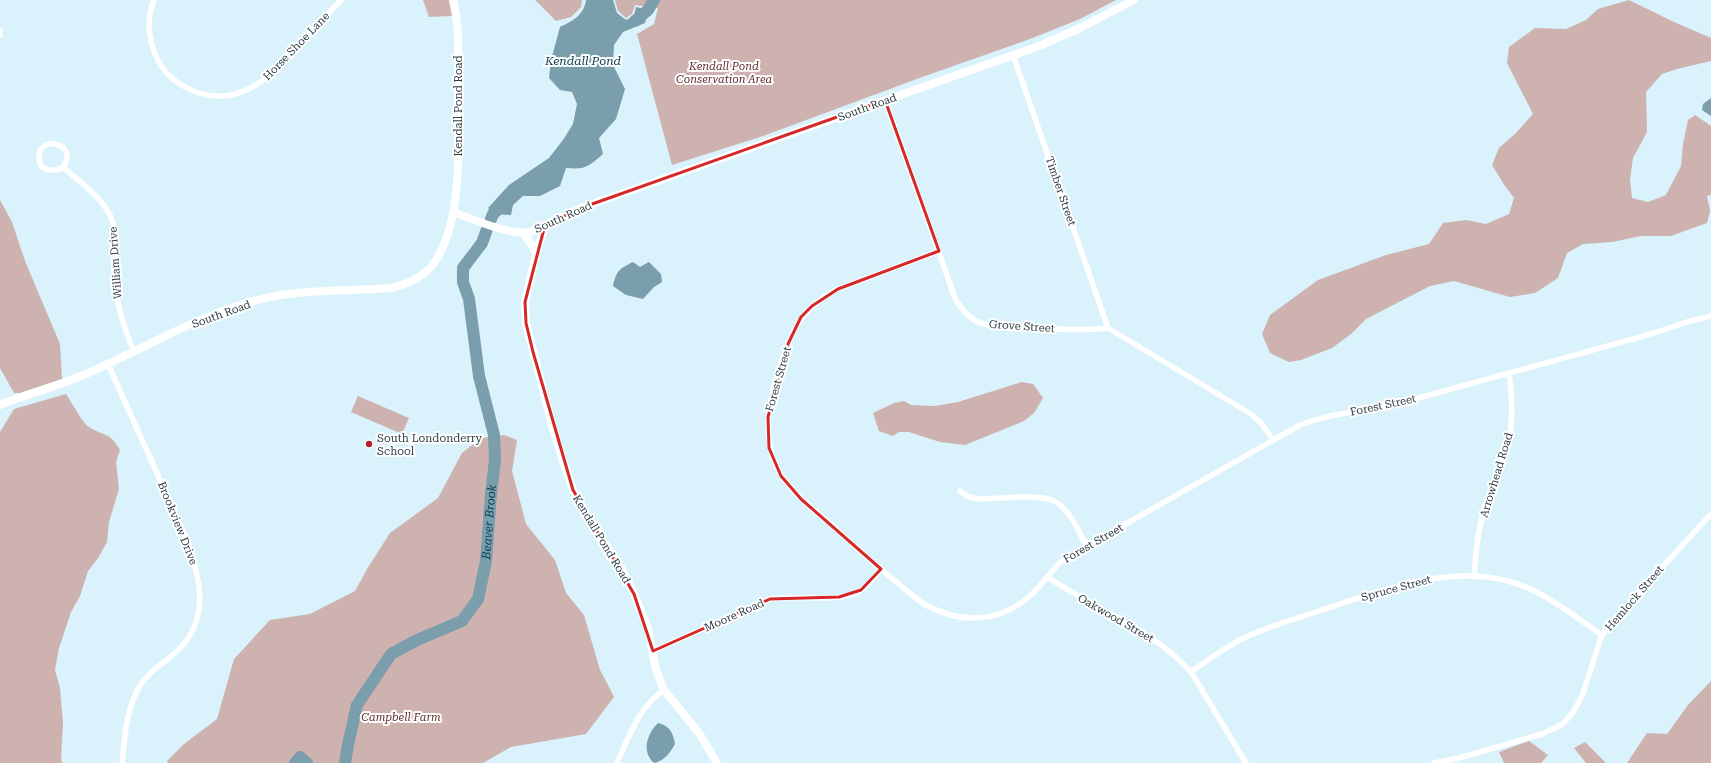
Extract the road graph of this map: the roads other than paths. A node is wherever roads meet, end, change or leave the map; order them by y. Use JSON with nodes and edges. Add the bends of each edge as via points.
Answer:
{"nodes":[{"id":1,"x":154,"y":0,"type":"edge"},
{"id":2,"x":341,"y":0,"type":"edge"},
{"id":3,"x":453,"y":0,"type":"edge"},
{"id":4,"x":1134,"y":0,"type":"edge"},
{"id":5,"x":0,"y":30,"type":"edge"},
{"id":6,"x":0,"y":35,"type":"edge"},
{"id":7,"x":1014,"y":55,"type":"junction"},
{"id":8,"x":885,"y":100,"type":"junction"},
{"id":9,"x":63,"y":167,"type":"junction"},
{"id":10,"x":453,"y":212,"type":"junction"},
{"id":11,"x":545,"y":225,"type":"junction"},
{"id":12,"x":523,"y":233,"type":"junction"},
{"id":13,"x":939,"y":252,"type":"junction"},
{"id":14,"x":536,"y":254,"type":"junction"},
{"id":15,"x":1711,"y":316,"type":"edge"},
{"id":16,"x":1108,"y":328,"type":"junction"},
{"id":17,"x":134,"y":351,"type":"junction"},
{"id":18,"x":108,"y":364,"type":"junction"},
{"id":19,"x":1509,"y":373,"type":"junction"},
{"id":20,"x":0,"y":404,"type":"edge"},
{"id":21,"x":1273,"y":440,"type":"junction"},
{"id":22,"x":960,"y":491,"type":"dead end"},
{"id":23,"x":1711,"y":514,"type":"edge"},
{"id":24,"x":1086,"y":545,"type":"junction"},
{"id":25,"x":881,"y":569,"type":"junction"},
{"id":26,"x":1474,"y":576,"type":"junction"},
{"id":27,"x":1047,"y":577,"type":"junction"},
{"id":28,"x":1602,"y":635,"type":"junction"},
{"id":29,"x":653,"y":651,"type":"junction"},
{"id":30,"x":1191,"y":672,"type":"junction"},
{"id":31,"x":664,"y":690,"type":"junction"},
{"id":32,"x":122,"y":763,"type":"edge"},
{"id":33,"x":617,"y":763,"type":"edge"},
{"id":34,"x":717,"y":763,"type":"edge"},
{"id":35,"x":1246,"y":763,"type":"edge"},
{"id":36,"x":1434,"y":763,"type":"edge"}],
"edges":[{"from":1,"to":2,"type":"street","name":"Horse Shoe Lane","via":[[150,33],[159,62],[169,75],[187,88],[217,96],[240,94],[260,83]]},
{"from":3,"to":10,"type":"street","name":"Kendall Pond Road","via":[[457,33],[459,157]]},
{"from":4,"to":7,"type":"street","name":"South Road","via":[[1078,29]]},
{"from":5,"to":6,"type":"street"},
{"from":7,"to":8,"type":"street","name":"South Road"},
{"from":7,"to":16,"type":"street","name":"Timber Street"},
{"from":8,"to":11,"type":"street","name":"South Road","via":[[588,205]]},
{"from":8,"to":13,"type":"street","name":"Grove Street"},
{"from":9,"to":9,"type":"street","via":[[67,159],[62,147],[54,143],[42,149],[39,157],[46,169],[55,171]]},
{"from":9,"to":17,"type":"street","name":"William Drive","via":[[100,202],[110,216],[114,234],[116,297],[121,319]]},
{"from":10,"to":12,"type":"street","name":"South Road"},
{"from":10,"to":17,"type":"street","name":"South Road","via":[[440,253],[428,269],[412,281],[390,288],[316,291],[271,297],[234,307]]},
{"from":11,"to":12,"type":"street","name":"South Road"},
{"from":11,"to":14,"type":"street","name":"Kendall Pond Road"},
{"from":12,"to":14,"type":"street"},
{"from":13,"to":16,"type":"street","name":"Grove Street","via":[[959,304],[968,316],[981,323],[1013,328]]},
{"from":13,"to":25,"type":"street","name":"Forest Street","via":[[838,289],[812,306],[802,317],[788,344],[769,403],[769,448],[781,476],[801,499]]},
{"from":14,"to":29,"type":"street","name":"Kendall Pond Road","via":[[526,302],[526,323],[552,425],[573,490],[587,517],[621,567],[648,629]]},
{"from":15,"to":19,"type":"street","name":"Forest Street"},
{"from":16,"to":21,"type":"street","via":[[1251,414]]},
{"from":17,"to":18,"type":"street","name":"South Road"},
{"from":18,"to":20,"type":"street","name":"South Road","via":[[60,385]]},
{"from":18,"to":32,"type":"street","name":"Brookview Drive","via":[[187,540],[195,561],[201,591],[199,614],[186,641],[147,677],[134,695],[126,724]]},
{"from":19,"to":21,"type":"street","name":"Forest Street","via":[[1397,404],[1315,420]]},
{"from":19,"to":26,"type":"street","name":"Arrowhead Road","via":[[1511,429],[1504,458],[1479,530]]},
{"from":21,"to":24,"type":"street","name":"Forest Street"},
{"from":22,"to":24,"type":"street","via":[[969,497],[979,499],[1048,499],[1061,507]]},
{"from":23,"to":28,"type":"street","name":"Hemlock Street"},
{"from":24,"to":27,"type":"street","name":"Forest Street","via":[[1064,559]]},
{"from":25,"to":27,"type":"street","name":"Forest Street","via":[[935,611],[964,618],[986,617],[1008,611],[1027,598]]},
{"from":25,"to":29,"type":"street","name":"Moore Road","via":[[854,594],[839,597],[786,596],[770,599]]},
{"from":26,"to":28,"type":"street","name":"Spruce Street","via":[[1508,581],[1536,592]]},
{"from":26,"to":30,"type":"street","name":"Spruce Street","via":[[1437,577],[1420,581],[1264,629],[1225,648]]},
{"from":27,"to":30,"type":"street","name":"Oakwood Street","via":[[1155,640]]},
{"from":28,"to":36,"type":"street","name":"Hemlock Street","via":[[1582,696],[1562,724],[1542,734]]},
{"from":29,"to":31,"type":"street","name":"Kendall Pond Road","via":[[656,670]]},
{"from":30,"to":35,"type":"street","name":"Oakwood Street"},
{"from":31,"to":33,"type":"street","via":[[645,706]]},
{"from":31,"to":34,"type":"street","name":"Kendall Pond Road","via":[[699,732]]}]}
